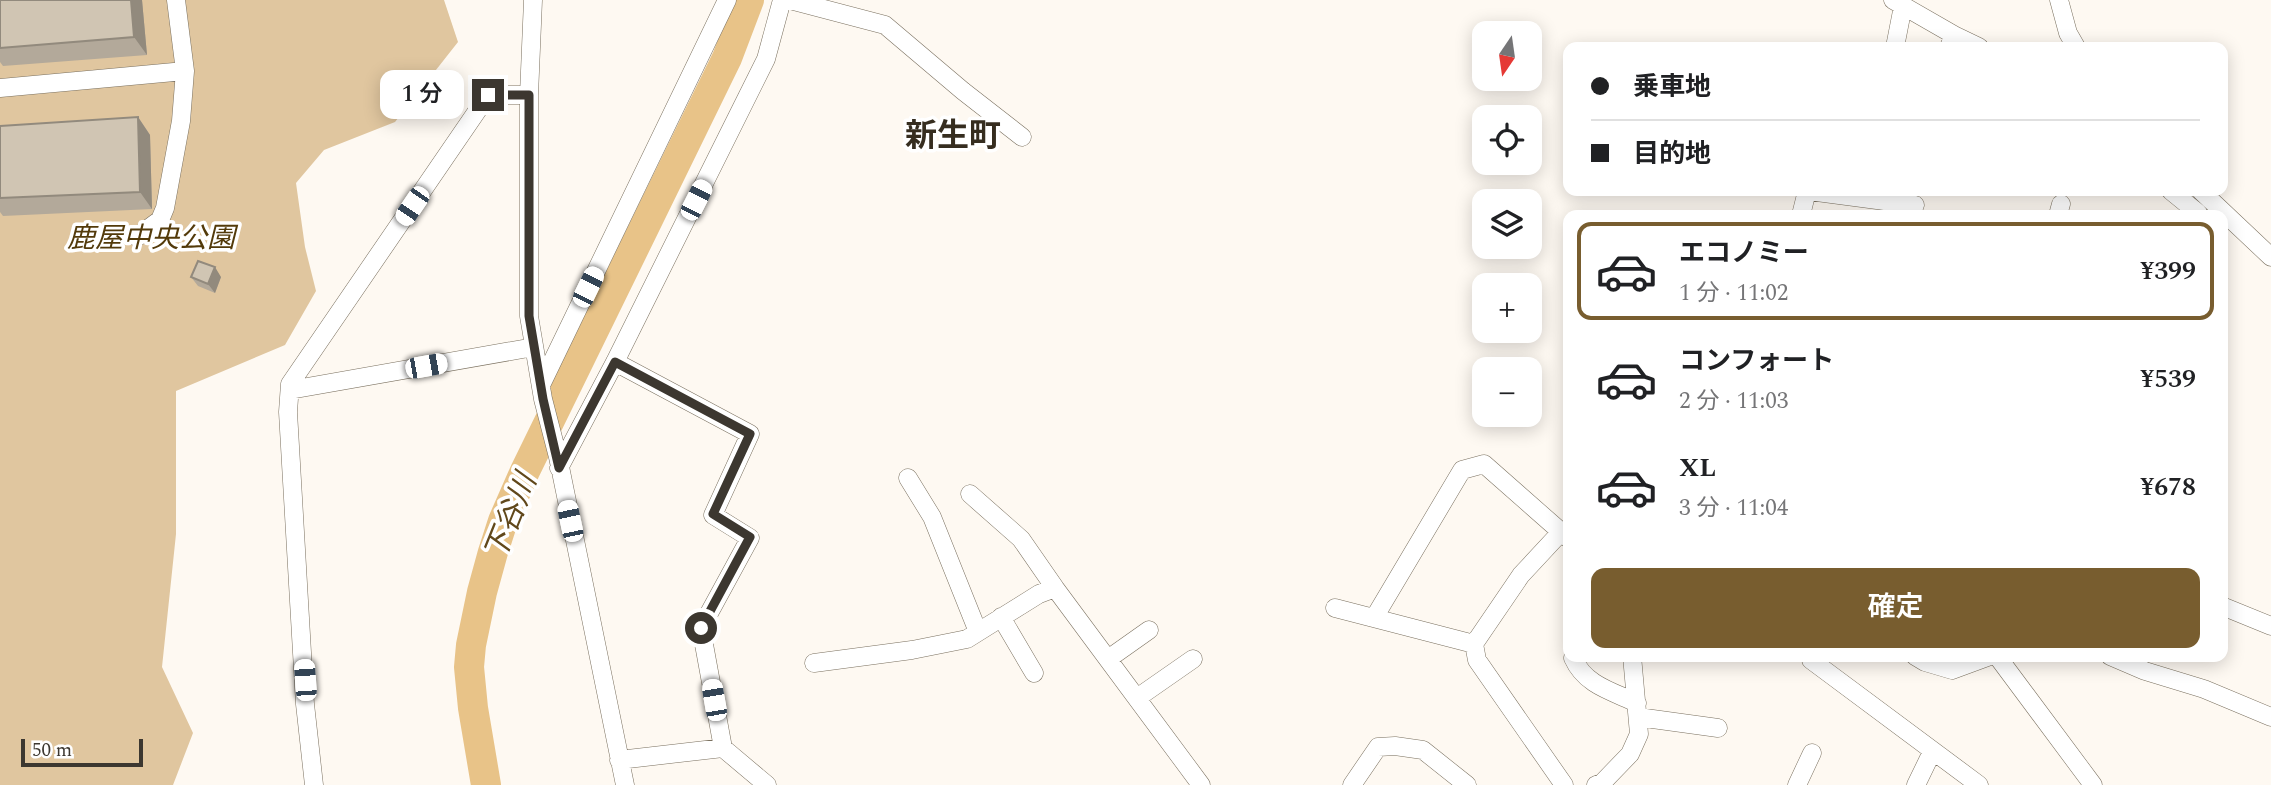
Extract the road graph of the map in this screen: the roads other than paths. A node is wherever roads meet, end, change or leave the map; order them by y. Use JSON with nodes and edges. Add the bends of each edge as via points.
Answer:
{"nodes":[{"id":1,"x":176,"y":0,"type":"edge"},
{"id":2,"x":533,"y":0,"type":"edge"},
{"id":3,"x":727,"y":0,"type":"edge"},
{"id":4,"x":782,"y":0,"type":"edge"},
{"id":5,"x":790,"y":0,"type":"edge"},
{"id":6,"x":2059,"y":0,"type":"edge"},
{"id":7,"x":1898,"y":3,"type":"edge"},
{"id":8,"x":1952,"y":41,"type":"edge"},
{"id":9,"x":1895,"y":42,"type":"edge"},
{"id":10,"x":2073,"y":42,"type":"edge"},
{"id":11,"x":185,"y":71,"type":"junction"},
{"id":12,"x":0,"y":88,"type":"edge"},
{"id":13,"x":529,"y":95,"type":"junction"},
{"id":14,"x":1022,"y":137,"type":"dead end"},
{"id":15,"x":1849,"y":196,"type":"edge"},
{"id":16,"x":2177,"y":196,"type":"edge"},
{"id":17,"x":2206,"y":196,"type":"edge"},
{"id":18,"x":1915,"y":204,"type":"edge"},
{"id":19,"x":2192,"y":210,"type":"edge"},
{"id":20,"x":2221,"y":210,"type":"edge"},
{"id":21,"x":2228,"y":217,"type":"edge"},
{"id":22,"x":137,"y":237,"type":"dead end"},
{"id":23,"x":2271,"y":257,"type":"edge"},
{"id":24,"x":534,"y":347,"type":"junction"},
{"id":25,"x":615,"y":362,"type":"junction"},
{"id":26,"x":290,"y":390,"type":"junction"},
{"id":27,"x":542,"y":392,"type":"junction"},
{"id":28,"x":558,"y":462,"type":"junction"},
{"id":29,"x":908,"y":478,"type":"dead end"},
{"id":30,"x":970,"y":494,"type":"dead end"},
{"id":31,"x":1563,"y":534,"type":"edge"},
{"id":32,"x":1563,"y":536,"type":"edge"},
{"id":33,"x":1055,"y":588,"type":"junction"},
{"id":34,"x":1335,"y":608,"type":"dead end"},
{"id":35,"x":2228,"y":608,"type":"edge"},
{"id":36,"x":1001,"y":617,"type":"junction"},
{"id":37,"x":1374,"y":618,"type":"junction"},
{"id":38,"x":2271,"y":626,"type":"edge"},
{"id":39,"x":1149,"y":630,"type":"dead end"},
{"id":40,"x":978,"y":632,"type":"junction"},
{"id":41,"x":1474,"y":644,"type":"junction"},
{"id":42,"x":1108,"y":659,"type":"junction"},
{"id":43,"x":1193,"y":659,"type":"dead end"},
{"id":44,"x":1575,"y":662,"type":"edge"},
{"id":45,"x":1633,"y":662,"type":"edge"},
{"id":46,"x":1815,"y":662,"type":"edge"},
{"id":47,"x":1931,"y":662,"type":"edge"},
{"id":48,"x":1974,"y":662,"type":"edge"},
{"id":49,"x":2001,"y":662,"type":"edge"},
{"id":50,"x":2124,"y":662,"type":"edge"},
{"id":51,"x":814,"y":663,"type":"dead end"},
{"id":52,"x":1034,"y":673,"type":"dead end"},
{"id":53,"x":1137,"y":698,"type":"junction"},
{"id":54,"x":1637,"y":710,"type":"junction"},
{"id":55,"x":2271,"y":717,"type":"edge"},
{"id":56,"x":1718,"y":728,"type":"dead end"},
{"id":57,"x":723,"y":748,"type":"junction"},
{"id":58,"x":1932,"y":752,"type":"junction"},
{"id":59,"x":1812,"y":753,"type":"dead end"},
{"id":60,"x":619,"y":760,"type":"junction"},
{"id":61,"x":314,"y":785,"type":"edge"},
{"id":62,"x":625,"y":785,"type":"edge"},
{"id":63,"x":767,"y":785,"type":"edge"},
{"id":64,"x":1201,"y":785,"type":"edge"},
{"id":65,"x":1352,"y":785,"type":"edge"},
{"id":66,"x":1466,"y":785,"type":"edge"},
{"id":67,"x":1564,"y":785,"type":"edge"},
{"id":68,"x":1596,"y":785,"type":"edge"},
{"id":69,"x":1797,"y":785,"type":"edge"},
{"id":70,"x":1916,"y":785,"type":"edge"},
{"id":71,"x":1979,"y":785,"type":"edge"},
{"id":72,"x":2093,"y":785,"type":"edge"}],
"edges":[{"from":1,"to":11,"type":"street"},
{"from":2,"to":13,"type":"street"},
{"from":3,"to":27,"type":"street"},
{"from":4,"to":25,"type":"street","via":[[766,59]]},
{"from":5,"to":14,"type":"street","via":[[886,24]]},
{"from":6,"to":10,"type":"street"},
{"from":7,"to":8,"type":"street"},
{"from":7,"to":9,"type":"street"},
{"from":11,"to":12,"type":"street"},
{"from":11,"to":22,"type":"street","via":[[165,208],[160,220]]},
{"from":13,"to":24,"type":"street","via":[[529,316]]},
{"from":13,"to":26,"type":"street","via":[[488,95]]},
{"from":15,"to":18,"type":"street"},
{"from":16,"to":19,"type":"street"},
{"from":17,"to":20,"type":"street"},
{"from":21,"to":23,"type":"street"},
{"from":24,"to":26,"type":"street"},
{"from":24,"to":27,"type":"street"},
{"from":25,"to":28,"type":"street"},
{"from":25,"to":57,"type":"street","via":[[750,434],[713,514],[750,537],[701,628]]},
{"from":26,"to":61,"type":"street","via":[[305,704]]},
{"from":27,"to":28,"type":"street"},
{"from":28,"to":60,"type":"street"},
{"from":29,"to":40,"type":"street","via":[[932,517]]},
{"from":30,"to":33,"type":"street","via":[[1021,539]]},
{"from":31,"to":37,"type":"street","via":[[1483,464],[1462,470]]},
{"from":32,"to":41,"type":"street","via":[[1521,575]]},
{"from":33,"to":36,"type":"street"},
{"from":33,"to":42,"type":"street"},
{"from":34,"to":37,"type":"street"},
{"from":35,"to":38,"type":"street"},
{"from":36,"to":40,"type":"street"},
{"from":36,"to":52,"type":"street"},
{"from":37,"to":41,"type":"street"},
{"from":39,"to":42,"type":"street"},
{"from":40,"to":51,"type":"street","via":[[967,639],[923,648]]},
{"from":41,"to":67,"type":"street","via":[[1477,660]]},
{"from":42,"to":53,"type":"street"},
{"from":43,"to":53,"type":"street"},
{"from":44,"to":54,"type":"street","via":[[1588,680]]},
{"from":45,"to":54,"type":"street"},
{"from":46,"to":58,"type":"street"},
{"from":47,"to":48,"type":"street","via":[[1952,670]]},
{"from":49,"to":72,"type":"street"},
{"from":50,"to":55,"type":"street"},
{"from":53,"to":64,"type":"street"},
{"from":54,"to":56,"type":"street"},
{"from":54,"to":68,"type":"street","via":[[1639,734],[1630,754]]},
{"from":57,"to":60,"type":"street"},
{"from":57,"to":63,"type":"street"},
{"from":58,"to":70,"type":"street"},
{"from":58,"to":71,"type":"street"},
{"from":59,"to":69,"type":"street"},
{"from":60,"to":62,"type":"street"},
{"from":65,"to":66,"type":"street","via":[[1378,747],[1395,746],[1423,750]]}]}
